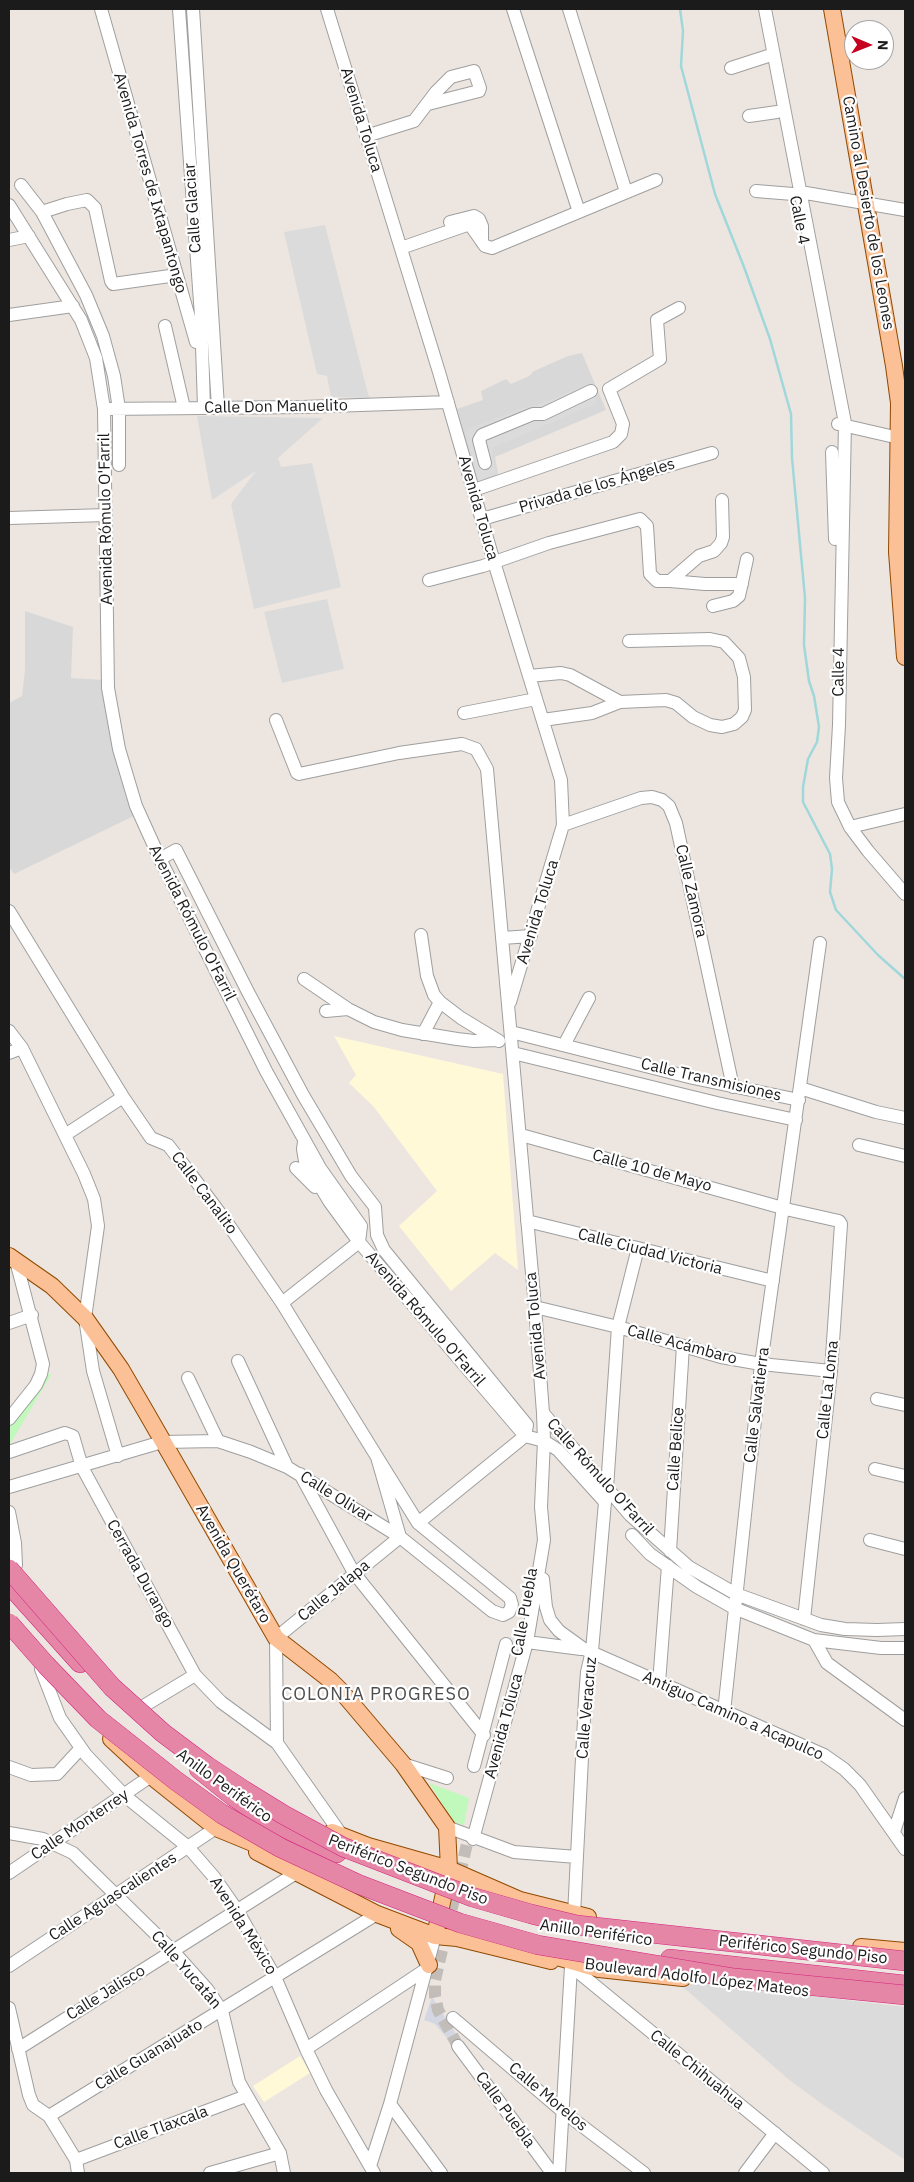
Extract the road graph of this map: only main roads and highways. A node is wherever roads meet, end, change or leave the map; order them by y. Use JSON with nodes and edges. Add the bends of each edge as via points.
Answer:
{"nodes":[{"id":1,"x":832,"y":9,"type":"edge"},
{"id":2,"x":905,"y":657,"type":"edge"},
{"id":3,"x":12,"y":1258,"type":"edge"},
{"id":4,"x":11,"y":1563,"type":"edge"},
{"id":5,"x":9,"y":1584,"type":"edge"},
{"id":6,"x":9,"y":1611,"type":"edge"},
{"id":7,"x":9,"y":1623,"type":"edge"},
{"id":8,"x":9,"y":1633,"type":"edge"},
{"id":9,"x":216,"y":1828,"type":"junction"},
{"id":10,"x":428,"y":1863,"type":"junction"},
{"id":11,"x":450,"y":1870,"type":"junction"},
{"id":12,"x":421,"y":1901,"type":"junction"},
{"id":13,"x":360,"y":1905,"type":"junction"},
{"id":14,"x":376,"y":1914,"type":"junction"},
{"id":15,"x":466,"y":1918,"type":"junction"},
{"id":16,"x":435,"y":1936,"type":"junction"},
{"id":17,"x":834,"y":1944,"type":"junction"},
{"id":18,"x":905,"y":1951,"type":"edge"},
{"id":19,"x":901,"y":1965,"type":"edge"},
{"id":20,"x":429,"y":1966,"type":"road end"},
{"id":21,"x":600,"y":1969,"type":"junction"},
{"id":22,"x":905,"y":1985,"type":"edge"},
{"id":23,"x":905,"y":1995,"type":"edge"},
{"id":24,"x":886,"y":1999,"type":"junction"},
{"id":25,"x":905,"y":2001,"type":"edge"}],
"edges":[{"from":1,"to":2,"type":"main road","name":"Camino al Desierto de los Leones","via":[[899,403],[897,552]]},
{"from":3,"to":11,"type":"main road","name":"Avenida Querétaro","via":[[52,1286],[85,1318],[121,1369],[276,1638],[330,1680],[404,1764],[447,1828]]},
{"from":4,"to":10,"type":"main road","via":[[142,1707],[238,1781],[294,1815],[343,1837]]},
{"from":4,"to":19,"type":"highway","name":"Periférico Segundo Piso","bridge":true,"via":[[112,1687],[163,1732],[245,1791],[343,1848],[472,1897],[578,1925]]},
{"from":5,"to":12,"type":"highway","name":"Anillo Periférico","via":[[114,1699],[234,1797],[268,1820],[337,1853]]},
{"from":6,"to":12,"type":"highway","name":"Anillo Periférico","via":[[121,1730],[188,1785],[256,1832],[333,1868]]},
{"from":7,"to":23,"type":"highway","name":"Periférico Segundo Piso","bridge":true,"via":[[98,1719],[175,1780],[222,1814],[281,1848],[358,1884],[460,1923],[538,1945],[734,1978]]},
{"from":8,"to":9,"type":"main road","via":[[80,1711],[151,1776]]},
{"from":9,"to":12,"type":"main road","via":[[337,1882]]},
{"from":9,"to":13,"type":"main road"},
{"from":10,"to":11,"type":"main road"},
{"from":10,"to":13,"type":"main road","via":[[434,1877],[434,1901],[429,1914],[418,1922]]},
{"from":11,"to":16,"type":"main road"},
{"from":11,"to":17,"type":"main road","via":[[520,1900],[574,1915],[623,1923]]},
{"from":12,"to":15,"type":"highway","name":"Anillo Periférico"},
{"from":13,"to":14,"type":"main road"},
{"from":14,"to":16,"type":"main road"},
{"from":14,"to":20,"type":"main road","via":[[419,1943]]},
{"from":15,"to":19,"type":"highway","name":"Anillo Periférico","via":[[568,1932]]},
{"from":15,"to":21,"type":"main road","name":"Boulevard Adolfo López Mateos"},
{"from":15,"to":22,"type":"highway","name":"Anillo Periférico","via":[[546,1943],[596,1951]]},
{"from":16,"to":21,"type":"main road","via":[[457,1938],[571,1966]]},
{"from":17,"to":18,"type":"main road"},
{"from":17,"to":19,"type":"highway"},
{"from":21,"to":24,"type":"main road","name":"Boulevard Adolfo López Mateos"},
{"from":23,"to":24,"type":"highway"},
{"from":24,"to":25,"type":"main road","name":"Boulevard Adolfo López Mateos"}]}
